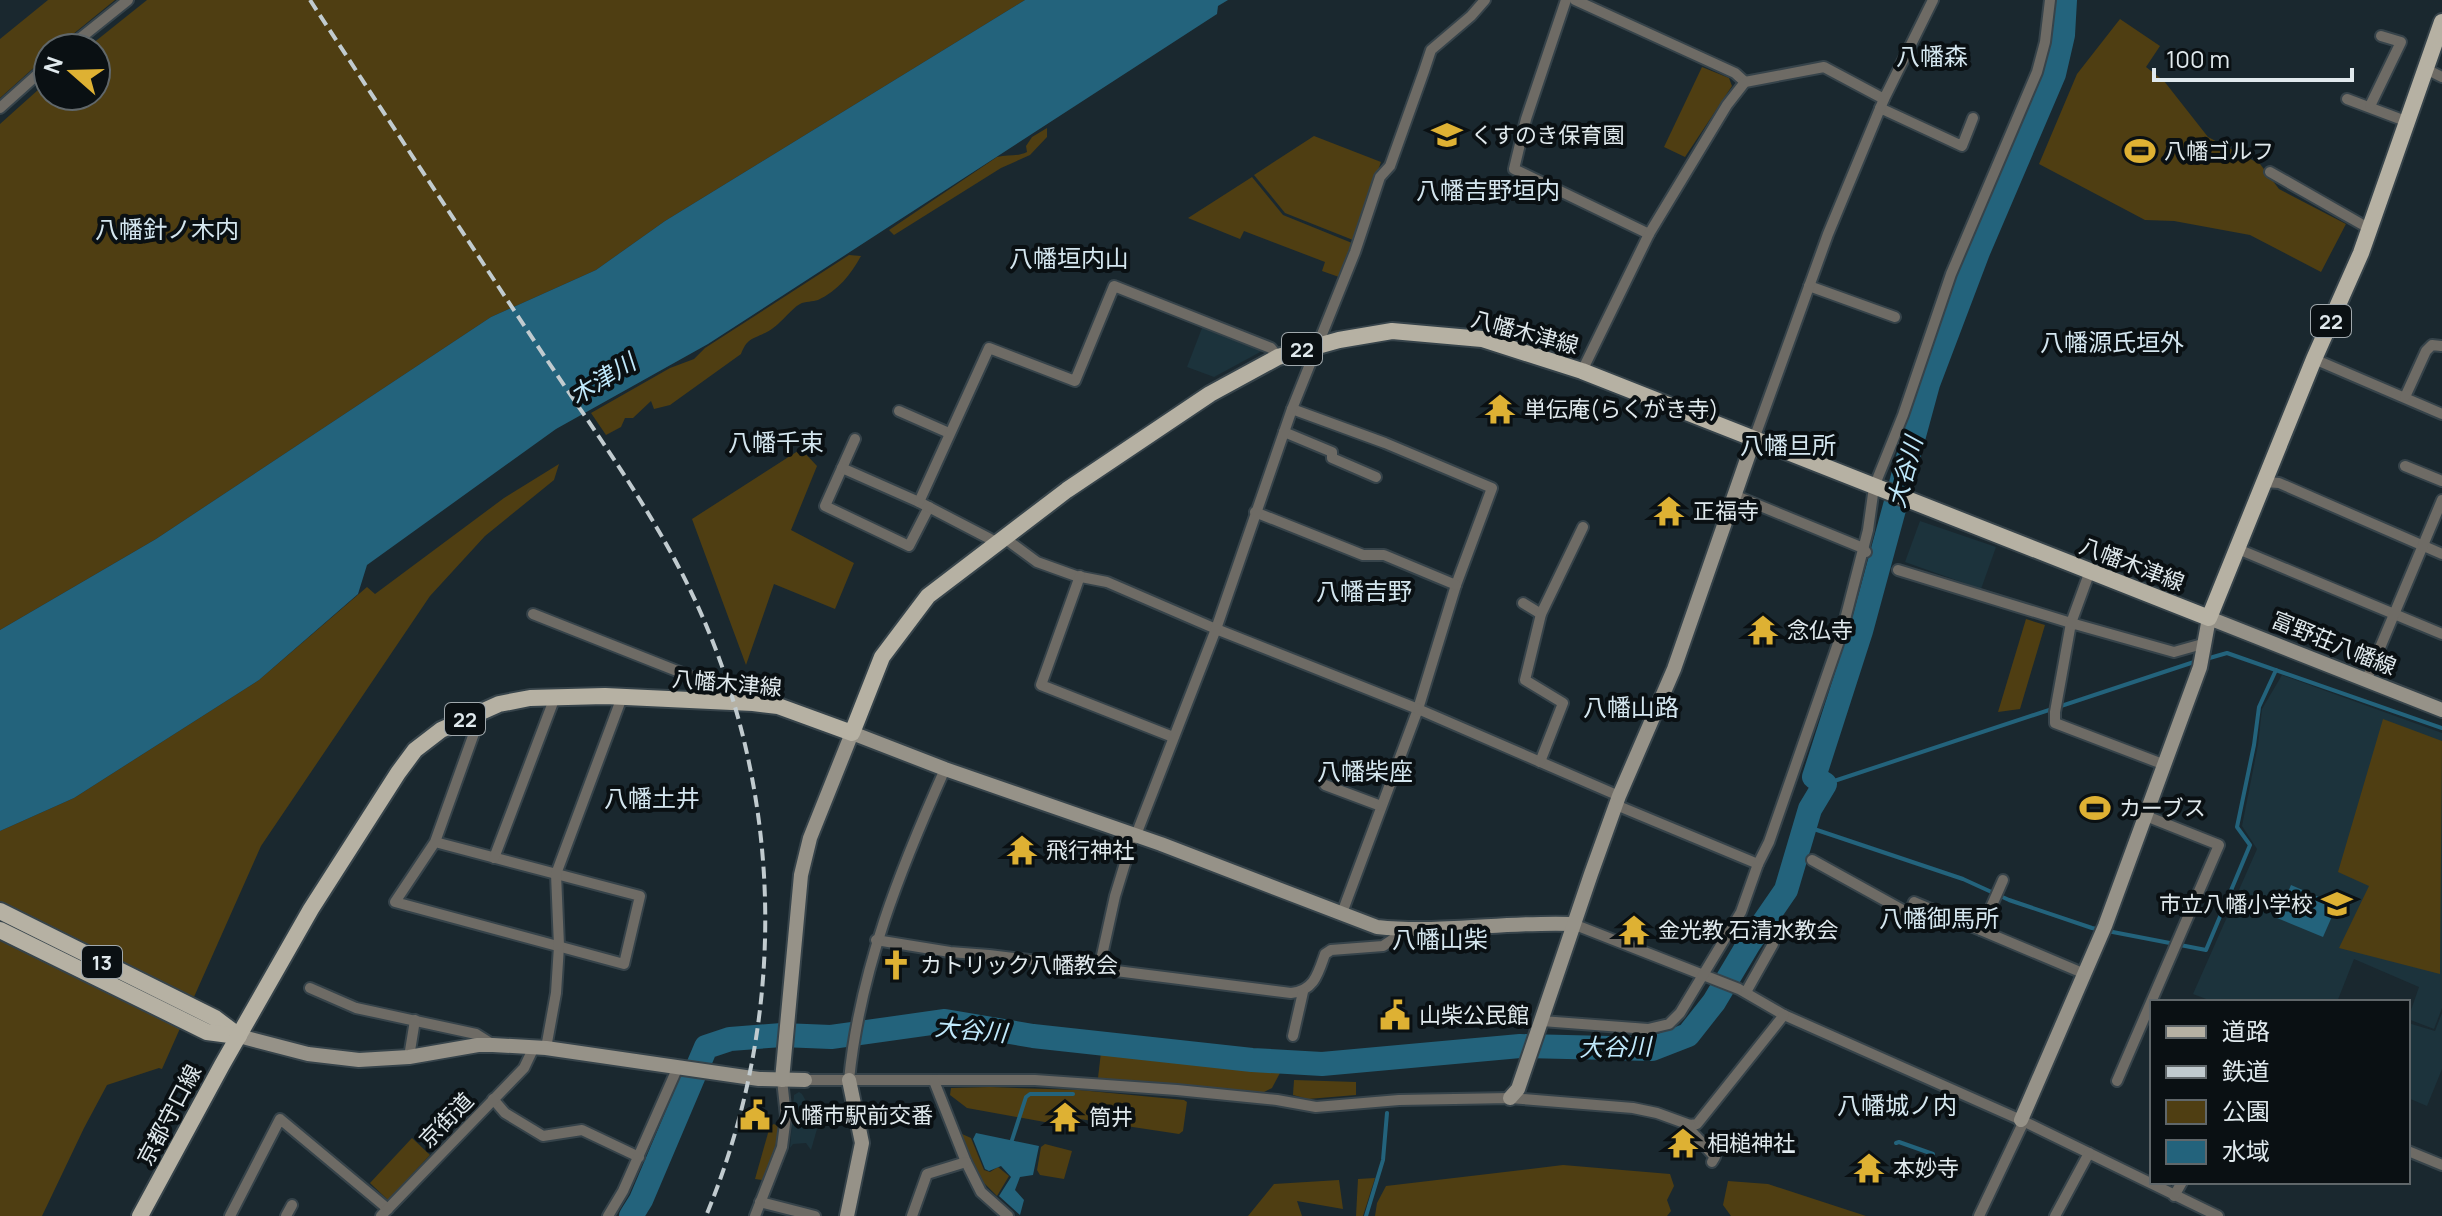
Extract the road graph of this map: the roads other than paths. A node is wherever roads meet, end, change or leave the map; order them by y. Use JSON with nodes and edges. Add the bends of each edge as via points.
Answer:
{"nodes":[{"id":1,"x":128,"y":0,"type":"edge"},
{"id":2,"x":1485,"y":0,"type":"edge"},
{"id":3,"x":1566,"y":0,"type":"edge"},
{"id":4,"x":1575,"y":0,"type":"edge"},
{"id":5,"x":1933,"y":0,"type":"edge"},
{"id":6,"x":2050,"y":0,"type":"edge"},
{"id":7,"x":2442,"y":22,"type":"edge"},
{"id":8,"x":88,"y":32,"type":"edge"},
{"id":9,"x":2381,"y":36,"type":"dead end"},
{"id":10,"x":2426,"y":69,"type":"junction"},
{"id":11,"x":2442,"y":77,"type":"edge"},
{"id":12,"x":32,"y":79,"type":"edge"},
{"id":13,"x":1745,"y":82,"type":"junction"},
{"id":14,"x":2347,"y":99,"type":"dead end"},
{"id":15,"x":1882,"y":103,"type":"junction"},
{"id":16,"x":2370,"y":106,"type":"junction"},
{"id":17,"x":0,"y":108,"type":"edge"},
{"id":18,"x":1973,"y":118,"type":"dead end"},
{"id":19,"x":2408,"y":122,"type":"junction"},
{"id":20,"x":2270,"y":172,"type":"dead end"},
{"id":21,"x":2370,"y":229,"type":"junction"},
{"id":22,"x":1649,"y":234,"type":"junction"},
{"id":23,"x":1809,"y":286,"type":"junction"},
{"id":24,"x":1895,"y":317,"type":"dead end"},
{"id":25,"x":2442,"y":345,"type":"edge"},
{"id":26,"x":1316,"y":346,"type":"junction"},
{"id":27,"x":1278,"y":357,"type":"junction"},
{"id":28,"x":2314,"y":359,"type":"junction"},
{"id":29,"x":1582,"y":371,"type":"junction"},
{"id":30,"x":2405,"y":397,"type":"junction"},
{"id":31,"x":1292,"y":409,"type":"junction"},
{"id":32,"x":899,"y":411,"type":"dead end"},
{"id":33,"x":2442,"y":414,"type":"edge"},
{"id":34,"x":1284,"y":432,"type":"junction"},
{"id":35,"x":949,"y":433,"type":"junction"},
{"id":36,"x":855,"y":439,"type":"dead end"},
{"id":37,"x":1754,"y":439,"type":"junction"},
{"id":38,"x":2405,"y":466,"type":"dead end"},
{"id":39,"x":842,"y":468,"type":"junction"},
{"id":40,"x":1376,"y":477,"type":"dead end"},
{"id":41,"x":2442,"y":481,"type":"edge"},
{"id":42,"x":2265,"y":482,"type":"junction"},
{"id":43,"x":1877,"y":488,"type":"junction"},
{"id":44,"x":1736,"y":496,"type":"junction"},
{"id":45,"x":2442,"y":500,"type":"edge"},
{"id":46,"x":924,"y":504,"type":"junction"},
{"id":47,"x":1255,"y":512,"type":"junction"},
{"id":48,"x":1583,"y":527,"type":"dead end"},
{"id":49,"x":999,"y":539,"type":"junction"},
{"id":50,"x":2424,"y":546,"type":"junction"},
{"id":51,"x":2238,"y":549,"type":"junction"},
{"id":52,"x":1865,"y":551,"type":"junction"},
{"id":53,"x":2442,"y":554,"type":"edge"},
{"id":54,"x":1897,"y":567,"type":"dead end"},
{"id":55,"x":2090,"y":571,"type":"junction"},
{"id":56,"x":1080,"y":576,"type":"junction"},
{"id":57,"x":1456,"y":585,"type":"junction"},
{"id":58,"x":1523,"y":603,"type":"dead end"},
{"id":59,"x":533,"y":614,"type":"dead end"},
{"id":60,"x":1541,"y":614,"type":"junction"},
{"id":61,"x":2394,"y":614,"type":"junction"},
{"id":62,"x":2209,"y":618,"type":"junction"},
{"id":63,"x":2071,"y":623,"type":"junction"},
{"id":64,"x":1216,"y":629,"type":"junction"},
{"id":65,"x":2442,"y":634,"type":"edge"},
{"id":66,"x":2206,"y":645,"type":"junction"},
{"id":67,"x":2366,"y":681,"type":"junction"},
{"id":68,"x":555,"y":697,"type":"junction"},
{"id":69,"x":622,"y":697,"type":"junction"},
{"id":70,"x":708,"y":701,"type":"junction"},
{"id":71,"x":1418,"y":709,"type":"junction"},
{"id":72,"x":2442,"y":710,"type":"edge"},
{"id":73,"x":482,"y":711,"type":"junction"},
{"id":74,"x":852,"y":733,"type":"junction"},
{"id":75,"x":1173,"y":737,"type":"junction"},
{"id":76,"x":1540,"y":762,"type":"junction"},
{"id":77,"x":2165,"y":765,"type":"junction"},
{"id":78,"x":945,"y":769,"type":"junction"},
{"id":79,"x":1325,"y":785,"type":"dead end"},
{"id":80,"x":1618,"y":801,"type":"junction"},
{"id":81,"x":1381,"y":806,"type":"junction"},
{"id":82,"x":2146,"y":816,"type":"junction"},
{"id":83,"x":1135,"y":834,"type":"junction"},
{"id":84,"x":435,"y":842,"type":"junction"},
{"id":85,"x":494,"y":858,"type":"junction"},
{"id":86,"x":1812,"y":860,"type":"dead end"},
{"id":87,"x":1758,"y":864,"type":"junction"},
{"id":88,"x":556,"y":874,"type":"junction"},
{"id":89,"x":1999,"y":890,"type":"dead end"},
{"id":90,"x":0,"y":911,"type":"edge"},
{"id":91,"x":1342,"y":913,"type":"junction"},
{"id":92,"x":1573,"y":924,"type":"junction"},
{"id":93,"x":0,"y":930,"type":"edge"},
{"id":94,"x":1407,"y":930,"type":"junction"},
{"id":95,"x":1981,"y":930,"type":"junction"},
{"id":96,"x":876,"y":940,"type":"junction"},
{"id":97,"x":1773,"y":944,"type":"dead end"},
{"id":98,"x":559,"y":946,"type":"junction"},
{"id":99,"x":1099,"y":969,"type":"junction"},
{"id":100,"x":2085,"y":974,"type":"junction"},
{"id":101,"x":1704,"y":976,"type":"junction"},
{"id":102,"x":310,"y":988,"type":"dead end"},
{"id":103,"x":1743,"y":990,"type":"junction"},
{"id":104,"x":1303,"y":992,"type":"junction"},
{"id":105,"x":2151,"y":1000,"type":"edge"},
{"id":106,"x":2150,"y":1003,"type":"edge"},
{"id":107,"x":1784,"y":1015,"type":"junction"},
{"id":108,"x":199,"y":1019,"type":"junction"},
{"id":109,"x":415,"y":1020,"type":"junction"},
{"id":110,"x":1541,"y":1024,"type":"junction"},
{"id":111,"x":239,"y":1036,"type":"junction"},
{"id":112,"x":1293,"y":1036,"type":"dead end"},
{"id":113,"x":493,"y":1045,"type":"junction"},
{"id":114,"x":540,"y":1048,"type":"junction"},
{"id":115,"x":409,"y":1057,"type":"junction"},
{"id":116,"x":680,"y":1069,"type":"junction"},
{"id":117,"x":782,"y":1080,"type":"junction"},
{"id":118,"x":805,"y":1080,"type":"joint"},
{"id":119,"x":849,"y":1080,"type":"junction"},
{"id":120,"x":934,"y":1081,"type":"junction"},
{"id":121,"x":2117,"y":1081,"type":"dead end"},
{"id":122,"x":1510,"y":1098,"type":"junction"},
{"id":123,"x":493,"y":1099,"type":"junction"},
{"id":124,"x":2023,"y":1120,"type":"junction"},
{"id":125,"x":1690,"y":1125,"type":"junction"},
{"id":126,"x":2410,"y":1152,"type":"edge"},
{"id":127,"x":2089,"y":1153,"type":"junction"},
{"id":128,"x":639,"y":1157,"type":"junction"},
{"id":129,"x":966,"y":1162,"type":"junction"},
{"id":130,"x":1712,"y":1162,"type":"dead end"},
{"id":131,"x":2442,"y":1165,"type":"edge"},
{"id":132,"x":2150,"y":1184,"type":"edge"},
{"id":133,"x":2150,"y":1184,"type":"edge"},
{"id":134,"x":2181,"y":1184,"type":"edge"},
{"id":135,"x":2174,"y":1196,"type":"junction"},
{"id":136,"x":760,"y":1202,"type":"junction"},
{"id":137,"x":292,"y":1205,"type":"dead end"},
{"id":138,"x":383,"y":1214,"type":"edge"},
{"id":139,"x":140,"y":1216,"type":"edge"},
{"id":140,"x":230,"y":1216,"type":"edge"},
{"id":141,"x":286,"y":1216,"type":"edge"},
{"id":142,"x":608,"y":1216,"type":"edge"},
{"id":143,"x":755,"y":1216,"type":"edge"},
{"id":144,"x":815,"y":1216,"type":"edge"},
{"id":145,"x":847,"y":1216,"type":"edge"},
{"id":146,"x":912,"y":1216,"type":"edge"},
{"id":147,"x":1008,"y":1216,"type":"edge"},
{"id":148,"x":1979,"y":1216,"type":"edge"},
{"id":149,"x":2055,"y":1216,"type":"edge"},
{"id":150,"x":2218,"y":1216,"type":"edge"}],
"edges":[{"from":1,"to":8,"type":"street"},
{"from":2,"to":26,"type":"street","via":[[1427,56],[1390,166],[1380,177]]},
{"from":3,"to":22,"type":"street","via":[[1514,169]]},
{"from":4,"to":13,"type":"street"},
{"from":5,"to":15,"type":"street"},
{"from":6,"to":43,"type":"street","via":[[2037,72],[1951,274]]},
{"from":7,"to":10,"type":"main road","number":"22"},
{"from":9,"to":16,"type":"street","via":[[2401,42]]},
{"from":10,"to":11,"type":"street"},
{"from":10,"to":19,"type":"main road","number":"22"},
{"from":12,"to":17,"type":"street"},
{"from":13,"to":15,"type":"street","via":[[1824,67]]},
{"from":13,"to":22,"type":"street"},
{"from":14,"to":16,"type":"street"},
{"from":15,"to":18,"type":"street","via":[[1962,146]]},
{"from":15,"to":23,"type":"street"},
{"from":16,"to":19,"type":"street"},
{"from":19,"to":21,"type":"main road","number":"22"},
{"from":20,"to":21,"type":"street"},
{"from":21,"to":28,"type":"main road","number":"22"},
{"from":22,"to":29,"type":"street"},
{"from":23,"to":24,"type":"street"},
{"from":23,"to":37,"type":"street"},
{"from":25,"to":30,"type":"street","via":[[2426,351]]},
{"from":26,"to":27,"type":"main road","name":"八幡木津線","number":"22"},
{"from":26,"to":29,"type":"main road","name":"八幡木津線","number":"22","via":[[1392,331],[1435,334],[1482,339]]},
{"from":26,"to":31,"type":"street"},
{"from":27,"to":35,"type":"street","via":[[1271,348],[1114,286],[1075,381],[989,348]]},
{"from":27,"to":49,"type":"main road","name":"八幡木津線","number":"22","via":[[1210,394]]},
{"from":28,"to":30,"type":"street"},
{"from":28,"to":42,"type":"main road","number":"22"},
{"from":29,"to":37,"type":"main road","name":"八幡木津線","number":"22"},
{"from":30,"to":33,"type":"street"},
{"from":31,"to":34,"type":"street"},
{"from":31,"to":57,"type":"street","via":[[1492,488]]},
{"from":32,"to":35,"type":"street"},
{"from":34,"to":40,"type":"street"},
{"from":34,"to":47,"type":"street"},
{"from":35,"to":46,"type":"street"},
{"from":36,"to":39,"type":"street"},
{"from":37,"to":43,"type":"main road","name":"八幡木津線","number":"22"},
{"from":37,"to":44,"type":"street"},
{"from":38,"to":41,"type":"street"},
{"from":39,"to":46,"type":"street"},
{"from":39,"to":46,"type":"street","via":[[825,506],[909,546]]},
{"from":42,"to":50,"type":"street","via":[[2279,483]]},
{"from":42,"to":51,"type":"main road","number":"22"},
{"from":43,"to":52,"type":"street"},
{"from":43,"to":55,"type":"main road","name":"八幡木津線","number":"22"},
{"from":44,"to":52,"type":"street"},
{"from":44,"to":80,"type":"street","via":[[1674,669]]},
{"from":45,"to":50,"type":"street"},
{"from":46,"to":49,"type":"street"},
{"from":47,"to":57,"type":"street"},
{"from":47,"to":64,"type":"street"},
{"from":48,"to":60,"type":"street"},
{"from":49,"to":56,"type":"street","via":[[1037,562]]},
{"from":49,"to":74,"type":"main road","name":"八幡木津線","number":"22","via":[[928,596],[882,657]]},
{"from":50,"to":53,"type":"street"},
{"from":50,"to":61,"type":"street"},
{"from":51,"to":61,"type":"street"},
{"from":51,"to":62,"type":"main road","number":"22"},
{"from":52,"to":87,"type":"street","via":[[1841,635]]},
{"from":54,"to":63,"type":"street"},
{"from":55,"to":62,"type":"main road","name":"八幡木津線","number":"22"},
{"from":55,"to":63,"type":"street"},
{"from":56,"to":64,"type":"street","via":[[1107,582]]},
{"from":56,"to":75,"type":"street","via":[[1041,685]]},
{"from":57,"to":71,"type":"street"},
{"from":58,"to":60,"type":"street"},
{"from":59,"to":70,"type":"street","via":[[705,682]]},
{"from":60,"to":76,"type":"street","via":[[1525,680],[1563,703]]},
{"from":61,"to":65,"type":"street"},
{"from":61,"to":67,"type":"street"},
{"from":62,"to":66,"type":"street"},
{"from":62,"to":67,"type":"street","name":"富野荘八幡線"},
{"from":63,"to":66,"type":"street","via":[[2174,652]]},
{"from":63,"to":77,"type":"street","via":[[2055,723]]},
{"from":64,"to":71,"type":"street"},
{"from":64,"to":75,"type":"street"},
{"from":66,"to":77,"type":"street"},
{"from":67,"to":72,"type":"street","name":"富野荘八幡線"},
{"from":68,"to":69,"type":"main road","name":"八幡木津線","number":"22"},
{"from":68,"to":73,"type":"main road","name":"八幡木津線","number":"22"},
{"from":68,"to":85,"type":"street"},
{"from":69,"to":70,"type":"main road","name":"八幡木津線","number":"22"},
{"from":69,"to":88,"type":"street"},
{"from":70,"to":74,"type":"main road","name":"八幡木津線","number":"22","via":[[778,706]]},
{"from":71,"to":76,"type":"street"},
{"from":71,"to":81,"type":"street"},
{"from":73,"to":84,"type":"street"},
{"from":73,"to":111,"type":"main road","name":"八幡木津線","number":"22","via":[[441,730],[415,750],[311,909]]},
{"from":74,"to":78,"type":"street"},
{"from":74,"to":117,"type":"street","via":[[810,838],[801,875]]},
{"from":75,"to":83,"type":"street"},
{"from":76,"to":80,"type":"street"},
{"from":77,"to":82,"type":"street"},
{"from":78,"to":83,"type":"street"},
{"from":78,"to":96,"type":"street"},
{"from":79,"to":81,"type":"street"},
{"from":80,"to":87,"type":"street"},
{"from":80,"to":92,"type":"street"},
{"from":81,"to":91,"type":"street"},
{"from":82,"to":100,"type":"street"},
{"from":82,"to":105,"type":"street","via":[[2219,845]]},
{"from":83,"to":91,"type":"street"},
{"from":83,"to":99,"type":"street"},
{"from":84,"to":85,"type":"street"},
{"from":84,"to":98,"type":"street","via":[[395,902]]},
{"from":85,"to":88,"type":"street"},
{"from":86,"to":95,"type":"street","via":[[1906,912],[1914,902]]},
{"from":87,"to":101,"type":"street","via":[[1741,912]]},
{"from":88,"to":98,"type":"street"},
{"from":88,"to":98,"type":"street","via":[[640,896],[624,964]]},
{"from":89,"to":95,"type":"street"},
{"from":90,"to":108,"type":"main road","number":"13"},
{"from":91,"to":94,"type":"street","via":[[1377,927]]},
{"from":92,"to":94,"type":"street"},
{"from":92,"to":101,"type":"street"},
{"from":92,"to":110,"type":"street"},
{"from":93,"to":108,"type":"main road","number":"13"},
{"from":94,"to":104,"type":"street","via":[[1383,946],[1331,950]]},
{"from":95,"to":100,"type":"street"},
{"from":96,"to":99,"type":"street"},
{"from":96,"to":119,"type":"street","via":[[859,1007]]},
{"from":97,"to":103,"type":"street"},
{"from":98,"to":114,"type":"street","via":[[556,993]]},
{"from":99,"to":104,"type":"street"},
{"from":100,"to":124,"type":"street"},
{"from":101,"to":103,"type":"street"},
{"from":101,"to":110,"type":"street","via":[[1669,1024],[1648,1029]]},
{"from":102,"to":109,"type":"street","via":[[356,1008]]},
{"from":103,"to":107,"type":"street"},
{"from":104,"to":112,"type":"street"},
{"from":106,"to":121,"type":"street"},
{"from":107,"to":124,"type":"street"},
{"from":107,"to":125,"type":"street","via":[[1697,1124]]},
{"from":108,"to":111,"type":"main road","number":"13","via":[[207,1032]]},
{"from":109,"to":113,"type":"street","via":[[476,1034]]},
{"from":109,"to":115,"type":"street"},
{"from":110,"to":122,"type":"street"},
{"from":111,"to":115,"type":"street","via":[[333,1058]]},
{"from":111,"to":139,"type":"main road","name":"京都守口線"},
{"from":113,"to":114,"type":"street"},
{"from":113,"to":115,"type":"street"},
{"from":114,"to":116,"type":"street"},
{"from":114,"to":123,"type":"street","name":"京街道"},
{"from":116,"to":117,"type":"street"},
{"from":116,"to":128,"type":"street"},
{"from":117,"to":118,"type":"street"},
{"from":117,"to":136,"type":"street","via":[[782,1147]]},
{"from":118,"to":119,"type":"street"},
{"from":119,"to":120,"type":"street"},
{"from":119,"to":145,"type":"street","via":[[862,1143]]},
{"from":120,"to":122,"type":"street","via":[[1050,1081],[1316,1107]]},
{"from":120,"to":129,"type":"street"},
{"from":122,"to":125,"type":"street","via":[[1633,1108]]},
{"from":123,"to":128,"type":"street","via":[[505,1113],[543,1136],[582,1130]]},
{"from":123,"to":138,"type":"street","name":"京街道"},
{"from":124,"to":127,"type":"street"},
{"from":124,"to":148,"type":"street"},
{"from":125,"to":130,"type":"street","via":[[1715,1157]]},
{"from":126,"to":131,"type":"street"},
{"from":127,"to":132,"type":"street"},
{"from":127,"to":149,"type":"street"},
{"from":128,"to":142,"type":"street"},
{"from":129,"to":146,"type":"street","via":[[927,1174]]},
{"from":129,"to":147,"type":"street","via":[[981,1192]]},
{"from":133,"to":135,"type":"street"},
{"from":134,"to":135,"type":"street"},
{"from":135,"to":150,"type":"street"},
{"from":136,"to":143,"type":"street"},
{"from":136,"to":144,"type":"street"},
{"from":137,"to":141,"type":"street"},
{"from":138,"to":140,"type":"street","via":[[280,1119]]}]}
